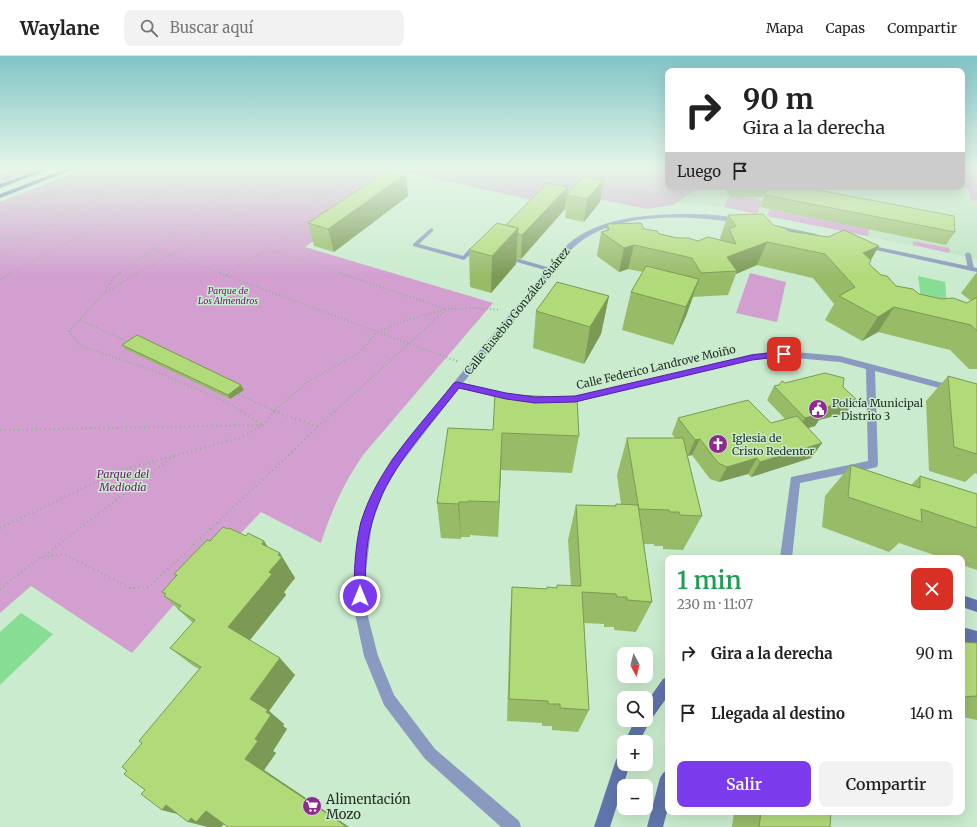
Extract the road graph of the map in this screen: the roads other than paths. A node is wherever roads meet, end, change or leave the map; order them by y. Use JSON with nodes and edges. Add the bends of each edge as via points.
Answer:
{"nodes":[{"id":1,"x":750,"y":222,"type":"edge"},
{"id":2,"x":765,"y":225,"type":"edge"},
{"id":3,"x":431,"y":230,"type":"dead end"},
{"id":4,"x":823,"y":238,"type":"edge"},
{"id":5,"x":860,"y":245,"type":"edge"},
{"id":6,"x":488,"y":253,"type":"edge"},
{"id":7,"x":968,"y":254,"type":"dead end"},
{"id":8,"x":496,"y":255,"type":"edge"},
{"id":9,"x":552,"y":270,"type":"junction"},
{"id":10,"x":974,"y":270,"type":"edge"},
{"id":11,"x":870,"y":366,"type":"junction"},
{"id":12,"x":457,"y":385,"type":"junction"},
{"id":13,"x":977,"y":395,"type":"edge"},
{"id":14,"x":520,"y":398,"type":"edge"},
{"id":15,"x":551,"y":400,"type":"edge"},
{"id":16,"x":786,"y":555,"type":"edge"},
{"id":17,"x":965,"y":602,"type":"edge"},
{"id":18,"x":977,"y":606,"type":"edge"},
{"id":19,"x":965,"y":635,"type":"edge"},
{"id":20,"x":977,"y":638,"type":"edge"},
{"id":21,"x":665,"y":688,"type":"edge"},
{"id":22,"x":653,"y":705,"type":"edge"},
{"id":23,"x":620,"y":771,"type":"edge"},
{"id":24,"x":665,"y":789,"type":"edge"},
{"id":25,"x":513,"y":827,"type":"edge"},
{"id":26,"x":602,"y":827,"type":"edge"},
{"id":27,"x":655,"y":827,"type":"edge"}],
"edges":[{"from":1,"to":9,"type":"street","name":"Calle Eusebio González Suárez","via":[[691,216],[631,220],[582,236],[567,248]]},
{"from":2,"to":4,"type":"street"},
{"from":3,"to":6,"type":"lane","via":[[414,245],[464,258],[472,249]]},
{"from":5,"to":10,"type":"street"},
{"from":7,"to":10,"type":"lane"},
{"from":8,"to":9,"type":"lane"},
{"from":9,"to":12,"type":"street","name":"Calle Eusebio González Suárez"},
{"from":11,"to":13,"type":"street","name":"Calle Federico Landrove Moiño"},
{"from":11,"to":15,"type":"street","name":"Calle Federico Landrove Moiño","via":[[840,359],[784,354],[752,357],[575,399]]},
{"from":11,"to":16,"type":"street","via":[[873,464],[795,480]]},
{"from":12,"to":14,"type":"street"},
{"from":12,"to":25,"type":"street","name":"Calle Eusebio González Suárez","via":[[395,463],[380,488],[366,523],[360,570],[360,609],[371,656],[389,700],[430,754]]},
{"from":17,"to":18,"type":"street"},
{"from":19,"to":20,"type":"street"},
{"from":21,"to":22,"type":"street"},
{"from":23,"to":26,"type":"street"},
{"from":24,"to":27,"type":"street"}]}
